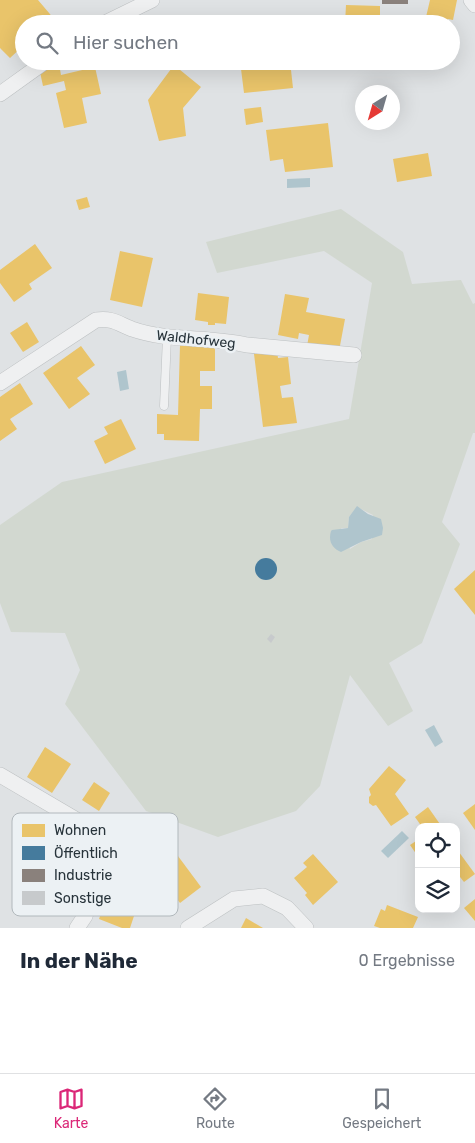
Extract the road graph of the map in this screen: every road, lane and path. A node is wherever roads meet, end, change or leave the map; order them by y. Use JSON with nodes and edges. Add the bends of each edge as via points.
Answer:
{"nodes":[{"id":1,"x":152,"y":0,"type":"edge"},
{"id":2,"x":471,"y":0,"type":"edge"},
{"id":3,"x":475,"y":5,"type":"edge"},
{"id":4,"x":121,"y":15,"type":"edge"},
{"id":5,"x":33,"y":70,"type":"edge"},
{"id":6,"x":0,"y":94,"type":"edge"},
{"id":7,"x":167,"y":337,"type":"junction"},
{"id":8,"x":354,"y":355,"type":"dead end"},
{"id":9,"x":0,"y":383,"type":"edge"},
{"id":10,"x":164,"y":406,"type":"dead end"},
{"id":11,"x":0,"y":775,"type":"edge"},
{"id":12,"x":65,"y":813,"type":"edge"},
{"id":13,"x":85,"y":916,"type":"edge"},
{"id":14,"x":76,"y":928,"type":"edge"},
{"id":15,"x":188,"y":928,"type":"edge"},
{"id":16,"x":306,"y":928,"type":"edge"}],
"edges":[{"from":1,"to":4,"type":"street"},
{"from":2,"to":3,"type":"street"},
{"from":5,"to":6,"type":"street"},
{"from":7,"to":8,"type":"street","name":"Waldhofweg"},
{"from":7,"to":9,"type":"street","name":"Waldhofweg","via":[[133,329],[108,318],[96,320]]},
{"from":7,"to":10,"type":"lane"},
{"from":11,"to":12,"type":"street"},
{"from":13,"to":14,"type":"street"},
{"from":15,"to":16,"type":"street","via":[[234,899],[263,896],[287,908]]}]}
